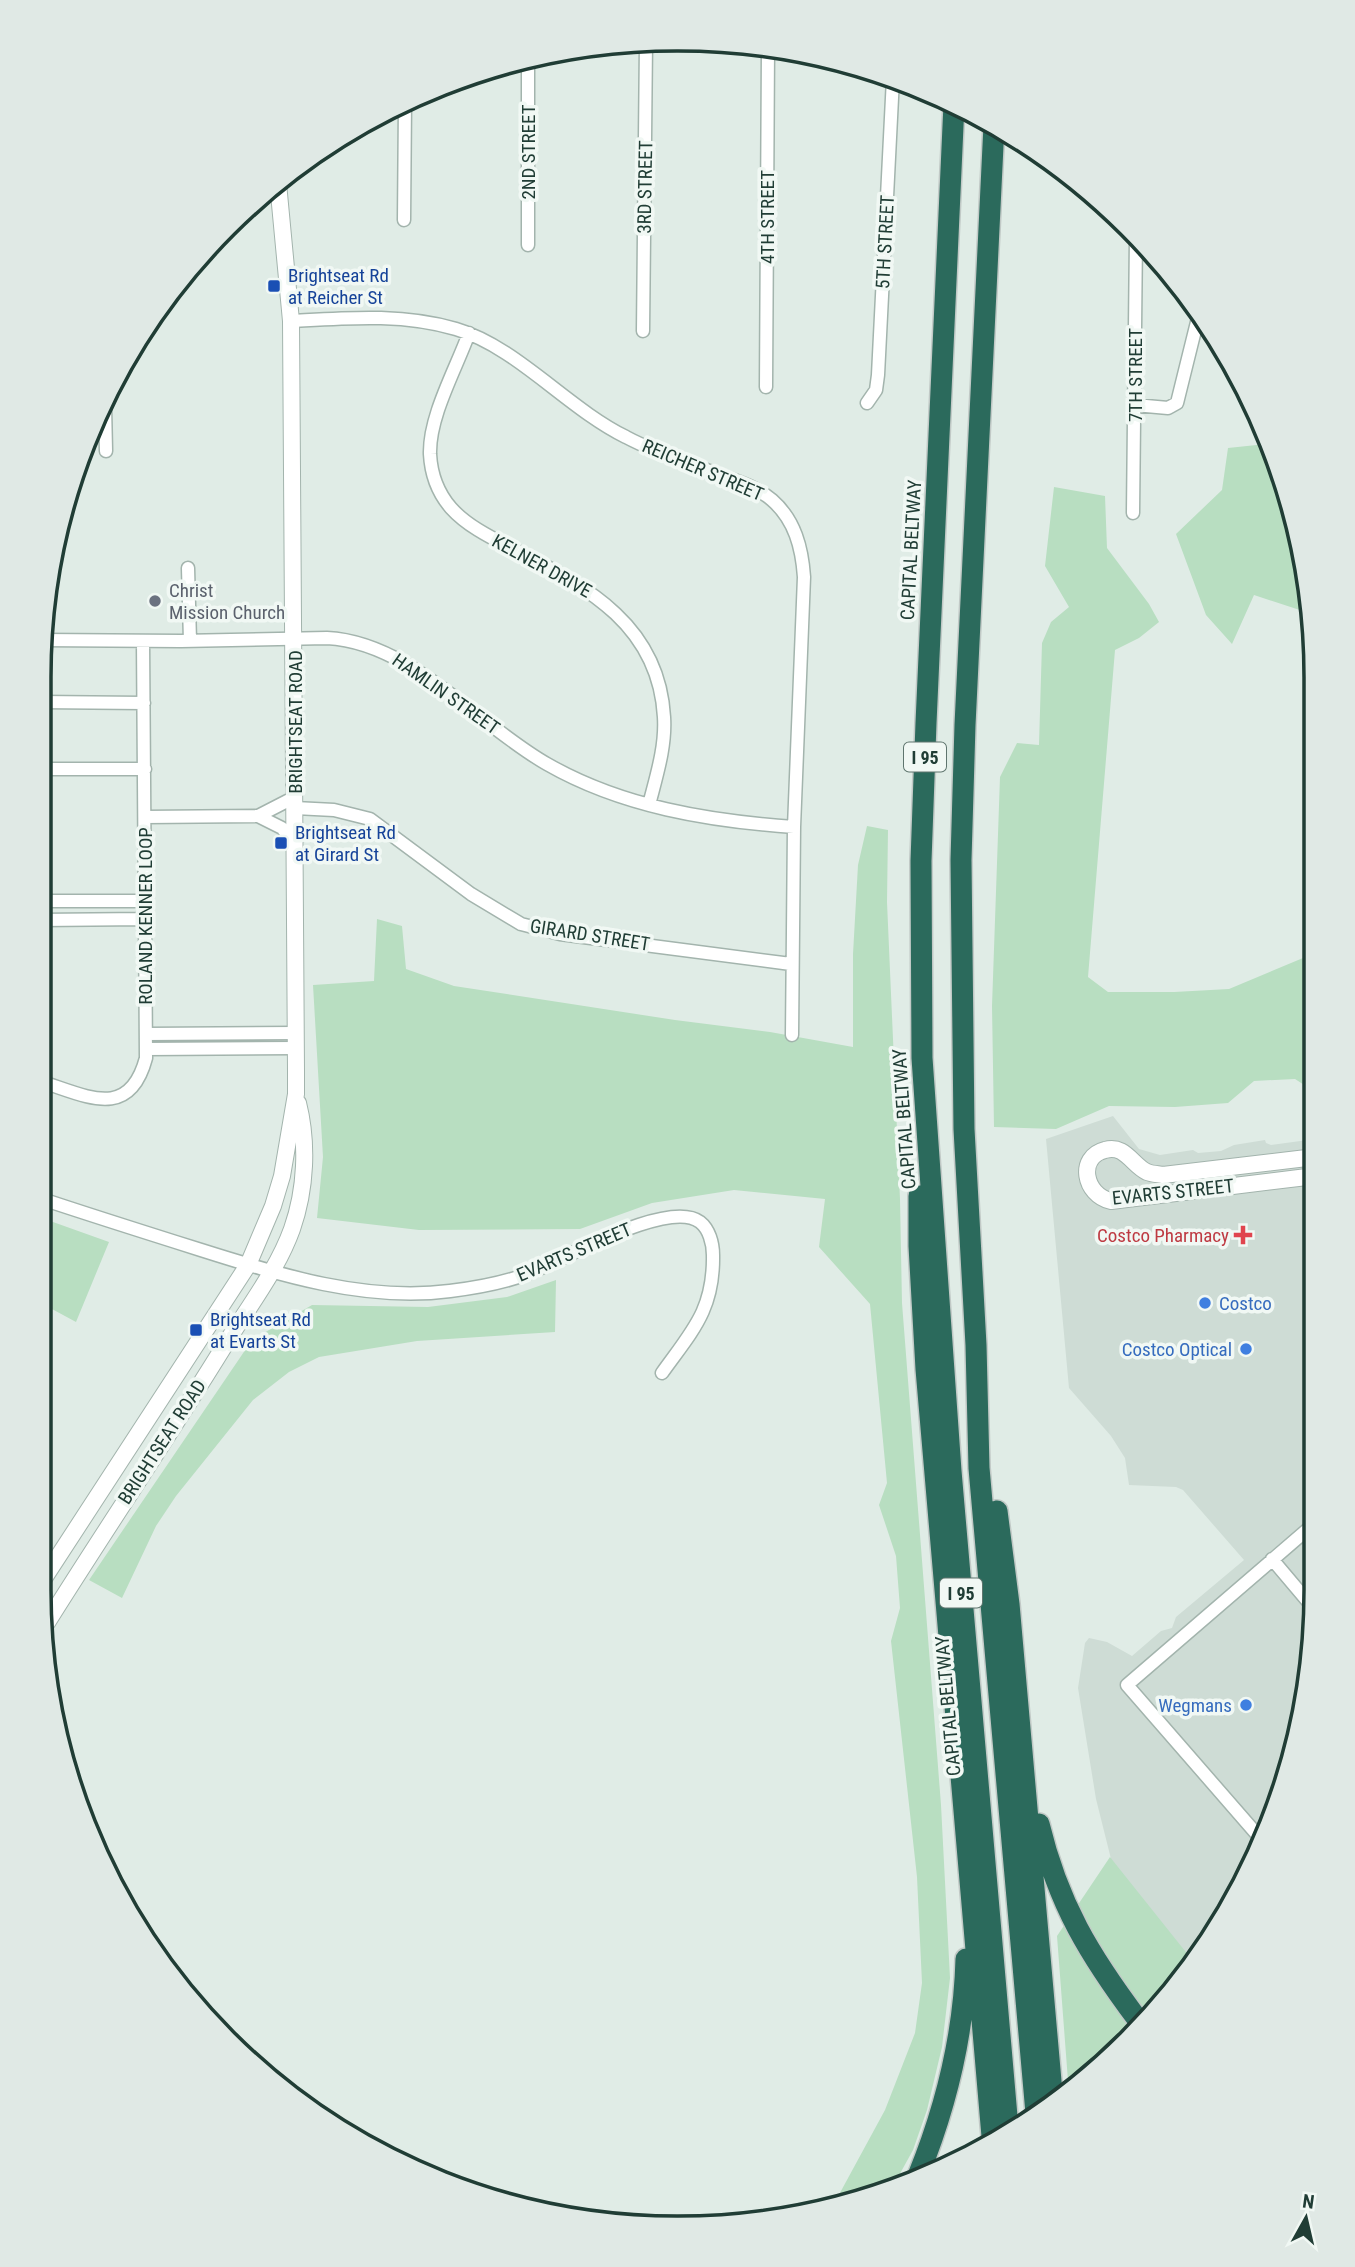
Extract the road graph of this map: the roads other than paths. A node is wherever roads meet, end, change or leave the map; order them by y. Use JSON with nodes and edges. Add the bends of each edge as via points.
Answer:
{"nodes":[{"id":1,"x":646,"y":52,"type":"edge"},
{"id":2,"x":768,"y":58,"type":"edge"},
{"id":3,"x":528,"y":69,"type":"edge"},
{"id":4,"x":892,"y":89,"type":"edge"},
{"id":5,"x":405,"y":113,"type":"edge"},
{"id":6,"x":954,"y":114,"type":"edge"},
{"id":7,"x":993,"y":136,"type":"edge"},
{"id":8,"x":274,"y":198,"type":"edge"},
{"id":9,"x":404,"y":220,"type":"dead end"},
{"id":10,"x":527,"y":245,"type":"dead end"},
{"id":11,"x":1136,"y":250,"type":"edge"},
{"id":12,"x":291,"y":321,"type":"junction"},
{"id":13,"x":1196,"y":325,"type":"edge"},
{"id":14,"x":643,"y":331,"type":"dead end"},
{"id":15,"x":469,"y":333,"type":"junction"},
{"id":16,"x":766,"y":387,"type":"dead end"},
{"id":17,"x":867,"y":403,"type":"dead end"},
{"id":18,"x":1135,"y":405,"type":"junction"},
{"id":19,"x":105,"y":422,"type":"edge"},
{"id":20,"x":106,"y":451,"type":"dead end"},
{"id":21,"x":1133,"y":513,"type":"dead end"},
{"id":22,"x":188,"y":568,"type":"dead end"},
{"id":23,"x":294,"y":639,"type":"junction"},
{"id":24,"x":52,"y":640,"type":"edge"},
{"id":25,"x":143,"y":641,"type":"junction"},
{"id":26,"x":190,"y":641,"type":"junction"},
{"id":27,"x":51,"y":702,"type":"edge"},
{"id":28,"x":144,"y":703,"type":"junction"},
{"id":29,"x":51,"y":769,"type":"edge"},
{"id":30,"x":145,"y":769,"type":"junction"},
{"id":31,"x":295,"y":802,"type":"junction"},
{"id":32,"x":649,"y":805,"type":"junction"},
{"id":33,"x":258,"y":816,"type":"junction"},
{"id":34,"x":145,"y":817,"type":"junction"},
{"id":35,"x":794,"y":827,"type":"junction"},
{"id":36,"x":295,"y":843,"type":"junction"},
{"id":37,"x":51,"y":901,"type":"edge"},
{"id":38,"x":146,"y":901,"type":"junction"},
{"id":39,"x":146,"y":919,"type":"junction"},
{"id":40,"x":51,"y":920,"type":"edge"},
{"id":41,"x":791,"y":964,"type":"junction"},
{"id":42,"x":146,"y":1034,"type":"junction"},
{"id":43,"x":792,"y":1035,"type":"dead end"},
{"id":44,"x":296,"y":1040,"type":"junction"},
{"id":45,"x":146,"y":1049,"type":"junction"},
{"id":46,"x":922,"y":1058,"type":"junction"},
{"id":47,"x":51,"y":1085,"type":"edge"},
{"id":48,"x":296,"y":1094,"type":"junction"},
{"id":49,"x":1304,"y":1158,"type":"edge"},
{"id":50,"x":1304,"y":1177,"type":"edge"},
{"id":51,"x":51,"y":1202,"type":"edge"},
{"id":52,"x":248,"y":1265,"type":"junction"},
{"id":53,"x":271,"y":1270,"type":"junction"},
{"id":54,"x":976,"y":1345,"type":"junction"},
{"id":55,"x":662,"y":1373,"type":"dead end"},
{"id":56,"x":1304,"y":1532,"type":"edge"},
{"id":57,"x":1272,"y":1559,"type":"junction"},
{"id":58,"x":51,"y":1566,"type":"edge"},
{"id":59,"x":1304,"y":1597,"type":"edge"},
{"id":60,"x":52,"y":1614,"type":"edge"},
{"id":61,"x":1021,"y":1747,"type":"junction"},
{"id":62,"x":1255,"y":1833,"type":"edge"},
{"id":63,"x":968,"y":1863,"type":"junction"},
{"id":64,"x":1136,"y":2017,"type":"edge"},
{"id":65,"x":1052,"y":2092,"type":"edge"},
{"id":66,"x":1035,"y":2104,"type":"edge"},
{"id":67,"x":1007,"y":2122,"type":"edge"},
{"id":68,"x":992,"y":2132,"type":"edge"},
{"id":69,"x":921,"y":2167,"type":"edge"}],
"edges":[{"from":1,"to":14,"type":"street","name":"3RD STREET"},
{"from":2,"to":16,"type":"street","name":"4TH STREET"},
{"from":3,"to":10,"type":"street","name":"2ND STREET"},
{"from":4,"to":17,"type":"street","name":"5TH STREET","via":[[878,374],[876,390]]},
{"from":5,"to":9,"type":"street"},
{"from":6,"to":46,"type":"highway","name":"CAPITAL BELTWAY","number":"I 95","via":[[926,723]]},
{"from":7,"to":54,"type":"highway","number":"I 95","via":[[961,860],[964,1129]]},
{"from":8,"to":12,"type":"street","name":"BRIGHTSEAT ROAD"},
{"from":11,"to":18,"type":"street","name":"7TH STREET"},
{"from":12,"to":15,"type":"street","name":"REICHER STREET","via":[[393,318],[427,321]]},
{"from":12,"to":23,"type":"street","name":"BRIGHTSEAT ROAD"},
{"from":13,"to":18,"type":"street","via":[[1177,403],[1168,408]]},
{"from":15,"to":32,"type":"street","name":"KELNER DRIVE","via":[[432,429],[430,456],[436,482],[449,506],[469,524],[595,595],[637,638],[652,665],[664,716]]},
{"from":15,"to":35,"type":"street","name":"REICHER STREET","via":[[601,424],[653,450],[751,487],[771,499],[787,517],[797,536],[804,577]]},
{"from":18,"to":21,"type":"street","name":"7TH STREET"},
{"from":19,"to":20,"type":"street"},
{"from":22,"to":26,"type":"street"},
{"from":23,"to":26,"type":"street","name":"HAMLIN STREET"},
{"from":23,"to":31,"type":"street","name":"BRIGHTSEAT ROAD"},
{"from":23,"to":32,"type":"street","name":"HAMLIN STREET","via":[[351,640],[384,652],[547,765]]},
{"from":24,"to":25,"type":"street","name":"HAMLIN STREET"},
{"from":25,"to":26,"type":"street","name":"HAMLIN STREET"},
{"from":25,"to":28,"type":"street","name":"ROLAND KENNER LOOP"},
{"from":27,"to":28,"type":"street"},
{"from":28,"to":30,"type":"street","name":"ROLAND KENNER LOOP"},
{"from":29,"to":30,"type":"street"},
{"from":30,"to":34,"type":"street","name":"ROLAND KENNER LOOP"},
{"from":31,"to":33,"type":"street"},
{"from":31,"to":36,"type":"street","name":"BRIGHTSEAT ROAD"},
{"from":31,"to":41,"type":"street","name":"GIRARD STREET","via":[[370,819],[471,894],[521,924],[560,934]]},
{"from":32,"to":35,"type":"street","name":"HAMLIN STREET"},
{"from":33,"to":34,"type":"street"},
{"from":33,"to":36,"type":"street","via":[[282,828]]},
{"from":34,"to":38,"type":"street","name":"ROLAND KENNER LOOP"},
{"from":35,"to":41,"type":"street","name":"REICHER STREET"},
{"from":36,"to":44,"type":"street","name":"BRIGHTSEAT ROAD"},
{"from":37,"to":38,"type":"street"},
{"from":38,"to":39,"type":"street","name":"ROLAND KENNER LOOP"},
{"from":39,"to":40,"type":"street"},
{"from":39,"to":42,"type":"street","name":"ROLAND KENNER LOOP"},
{"from":41,"to":43,"type":"street","name":"REICHER STREET"},
{"from":42,"to":44,"type":"street"},
{"from":42,"to":45,"type":"street","name":"ROLAND KENNER LOOP"},
{"from":44,"to":45,"type":"street"},
{"from":44,"to":48,"type":"street","name":"BRIGHTSEAT ROAD"},
{"from":45,"to":47,"type":"street","name":"ROLAND KENNER LOOP","via":[[141,1077],[123,1096],[97,1099]]},
{"from":46,"to":63,"type":"highway","via":[[919,1246]]},
{"from":46,"to":67,"type":"highway","name":"CAPITAL BELTWAY","number":"I 95","via":[[950,1471]]},
{"from":48,"to":52,"type":"street","name":"BRIGHTSEAT ROAD","via":[[282,1176]]},
{"from":48,"to":53,"type":"street","name":"BRIGHTSEAT ROAD","via":[[303,1131],[301,1195],[286,1244]]},
{"from":49,"to":50,"type":"street","name":"EVARTS STREET","via":[[1163,1175],[1144,1171],[1127,1153],[1105,1150],[1094,1156],[1087,1175],[1094,1192],[1111,1201]]},
{"from":51,"to":52,"type":"street","name":"EVARTS STREET"},
{"from":52,"to":53,"type":"street","name":"EVARTS STREET"},
{"from":52,"to":58,"type":"street","name":"BRIGHTSEAT ROAD"},
{"from":53,"to":55,"type":"street","name":"EVARTS STREET","via":[[359,1291],[449,1291],[524,1275],[647,1222],[692,1217],[711,1240],[712,1285],[700,1319]]},
{"from":53,"to":60,"type":"street","name":"BRIGHTSEAT ROAD"},
{"from":54,"to":61,"type":"highway","via":[[1009,1604]]},
{"from":54,"to":66,"type":"highway","number":"I 95","via":[[979,1468]]},
{"from":56,"to":57,"type":"street"},
{"from":57,"to":59,"type":"street"},
{"from":57,"to":62,"type":"street","via":[[1127,1685]]},
{"from":61,"to":64,"type":"highway","via":[[1044,1847],[1068,1912],[1101,1970]]},
{"from":61,"to":65,"type":"highway"},
{"from":63,"to":68,"type":"highway"},
{"from":63,"to":69,"type":"highway","via":[[965,1980],[956,2049]]}]}
